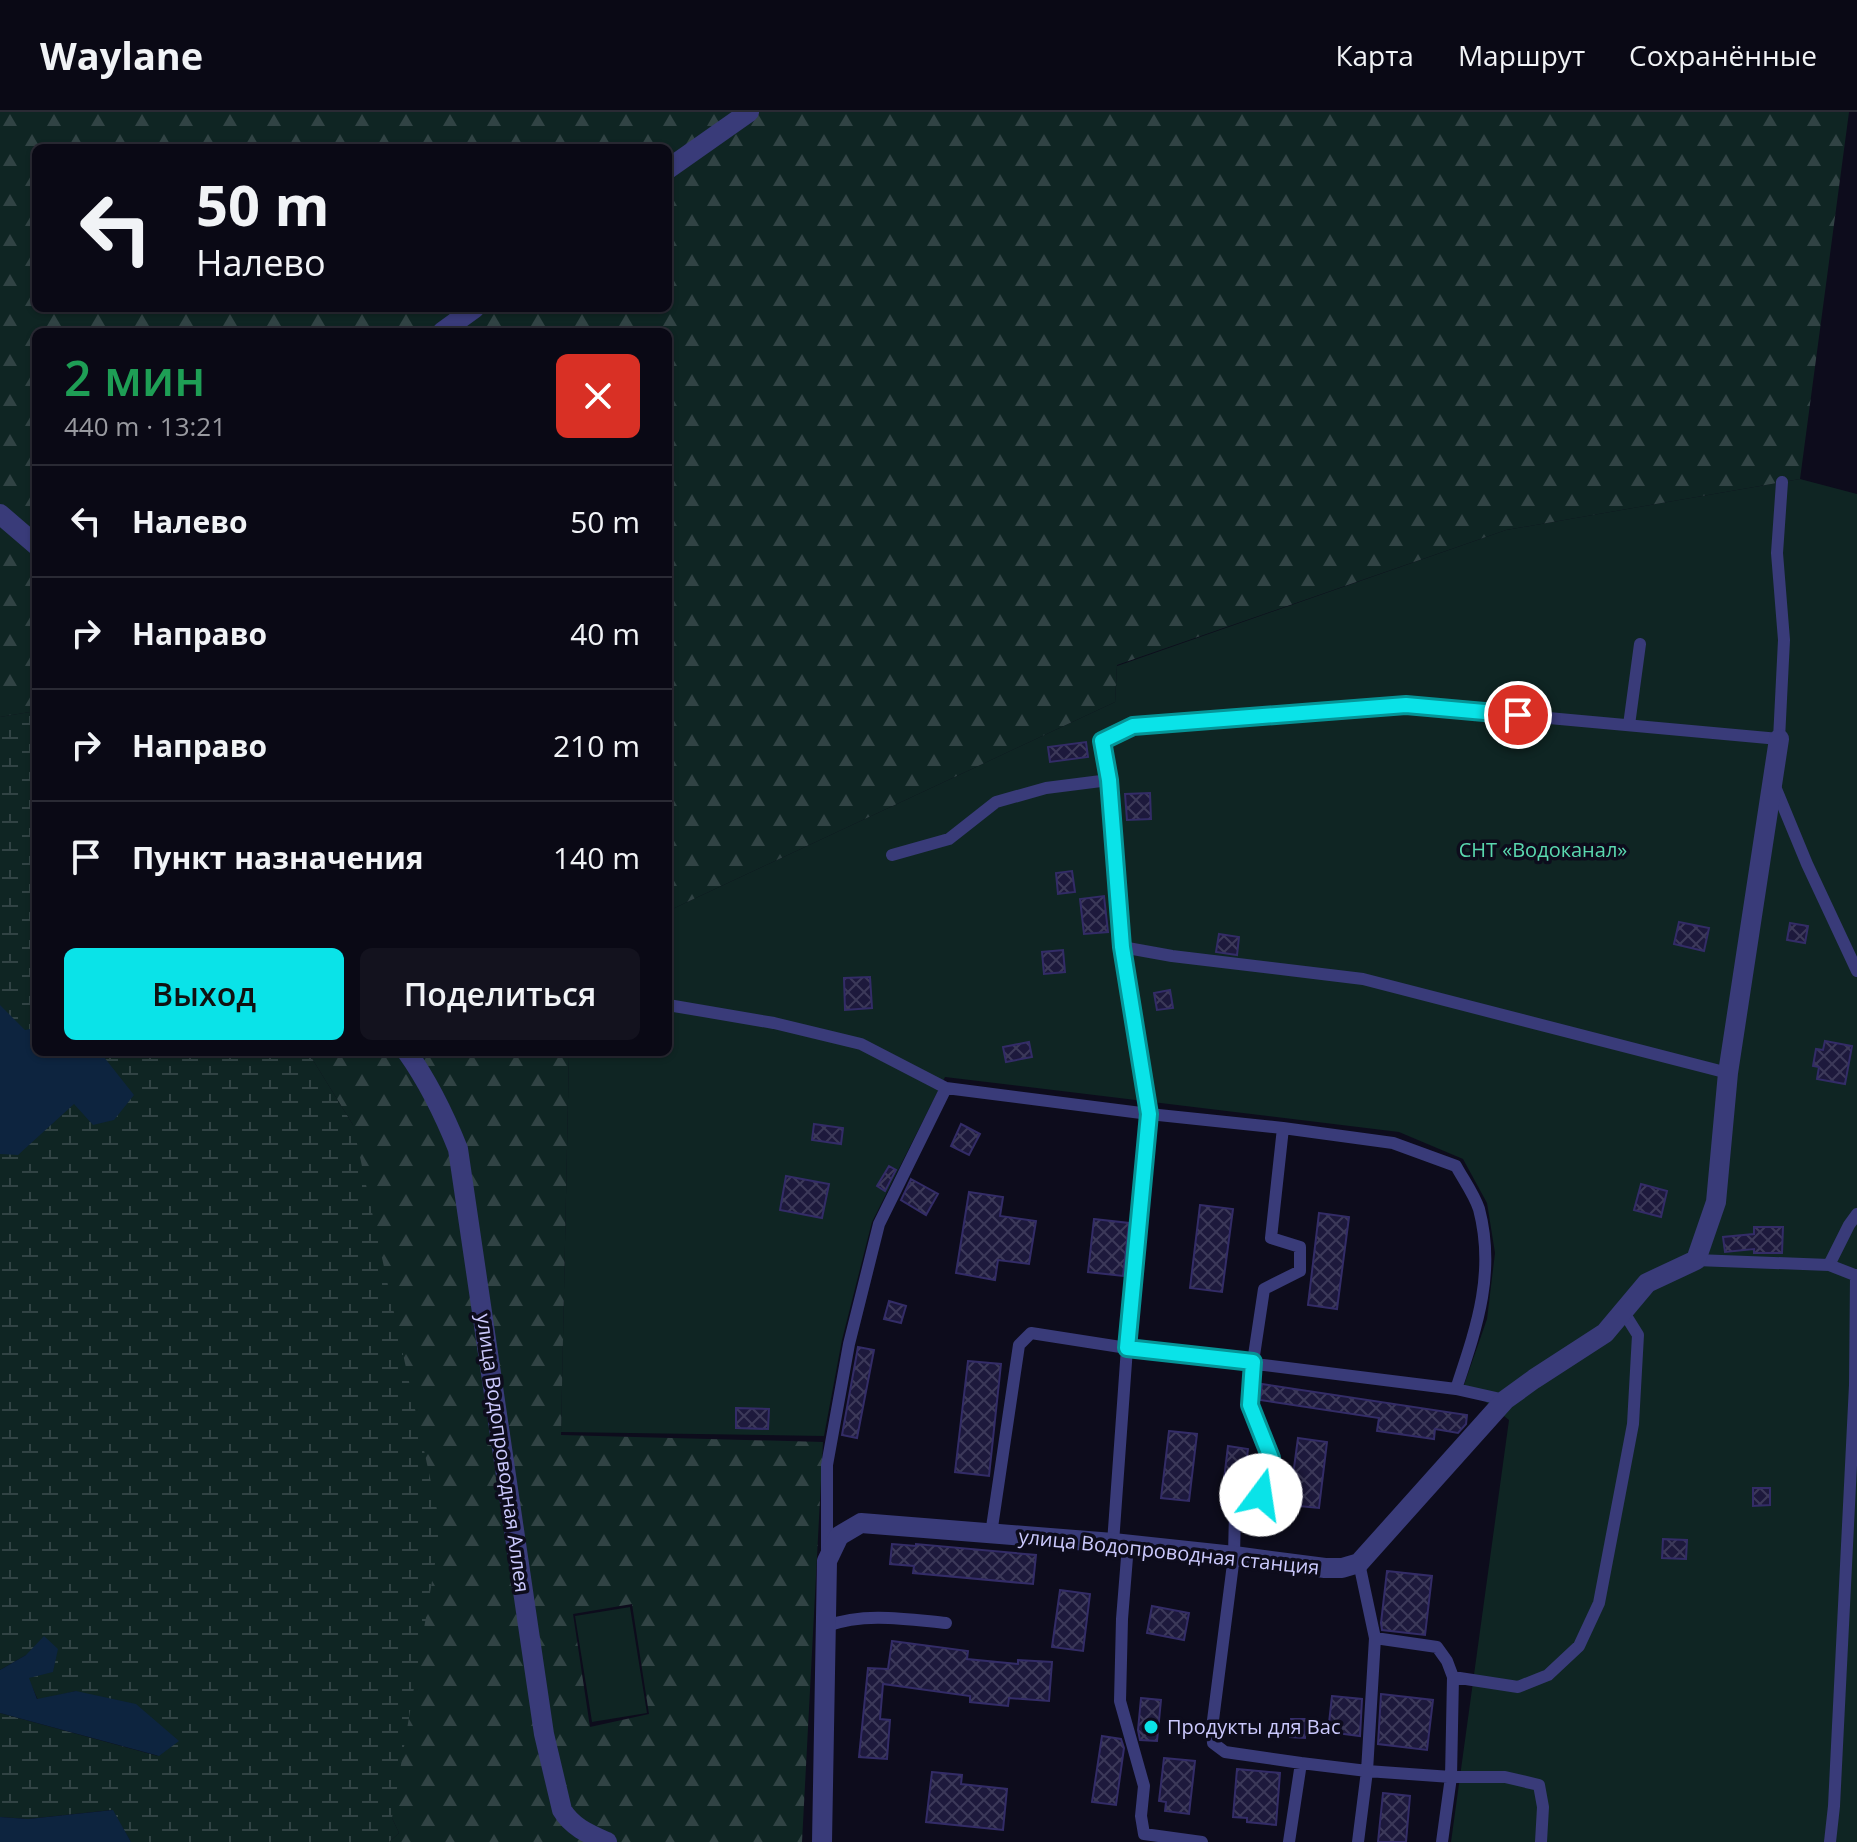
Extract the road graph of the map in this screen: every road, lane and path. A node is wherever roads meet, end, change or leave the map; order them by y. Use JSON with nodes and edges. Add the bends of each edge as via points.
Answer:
{"nodes":[{"id":1,"x":749,"y":112,"type":"edge"},
{"id":2,"x":672,"y":166,"type":"edge"},
{"id":3,"x":470,"y":312,"type":"edge"},
{"id":4,"x":448,"y":328,"type":"edge"},
{"id":5,"x":1782,"y":482,"type":"dead end"},
{"id":6,"x":0,"y":514,"type":"edge"},
{"id":7,"x":32,"y":542,"type":"edge"},
{"id":8,"x":1640,"y":644,"type":"dead end"},
{"id":9,"x":1629,"y":725,"type":"junction"},
{"id":10,"x":1779,"y":739,"type":"junction"},
{"id":11,"x":1772,"y":779,"type":"junction"},
{"id":12,"x":1109,"y":780,"type":"junction"},
{"id":13,"x":892,"y":855,"type":"dead end"},
{"id":14,"x":1122,"y":947,"type":"junction"},
{"id":15,"x":1857,"y":971,"type":"edge"},
{"id":16,"x":672,"y":1006,"type":"edge"},
{"id":17,"x":410,"y":1056,"type":"edge"},
{"id":18,"x":1728,"y":1073,"type":"junction"},
{"id":19,"x":946,"y":1088,"type":"junction"},
{"id":20,"x":1149,"y":1114,"type":"junction"},
{"id":21,"x":1283,"y":1128,"type":"junction"},
{"id":22,"x":1857,"y":1214,"type":"edge"},
{"id":23,"x":1696,"y":1260,"type":"junction"},
{"id":24,"x":1829,"y":1265,"type":"junction"},
{"id":25,"x":1856,"y":1276,"type":"edge"},
{"id":26,"x":1623,"y":1311,"type":"junction"},
{"id":27,"x":1127,"y":1348,"type":"junction"},
{"id":28,"x":1253,"y":1362,"type":"junction"},
{"id":29,"x":1456,"y":1389,"type":"junction"},
{"id":30,"x":1505,"y":1400,"type":"junction"},
{"id":31,"x":991,"y":1534,"type":"junction"},
{"id":32,"x":1120,"y":1544,"type":"junction"},
{"id":33,"x":1234,"y":1556,"type":"junction"},
{"id":34,"x":827,"y":1561,"type":"junction"},
{"id":35,"x":1359,"y":1563,"type":"junction"},
{"id":36,"x":946,"y":1623,"type":"dead end"},
{"id":37,"x":826,"y":1626,"type":"junction"},
{"id":38,"x":1375,"y":1638,"type":"junction"},
{"id":39,"x":1453,"y":1677,"type":"junction"},
{"id":40,"x":1301,"y":1763,"type":"junction"},
{"id":41,"x":1367,"y":1771,"type":"junction"},
{"id":42,"x":1451,"y":1777,"type":"junction"},
{"id":43,"x":607,"y":1842,"type":"edge"},
{"id":44,"x":822,"y":1842,"type":"edge"},
{"id":45,"x":1202,"y":1842,"type":"edge"},
{"id":46,"x":1289,"y":1842,"type":"edge"},
{"id":47,"x":1358,"y":1842,"type":"edge"},
{"id":48,"x":1442,"y":1842,"type":"edge"},
{"id":49,"x":1541,"y":1842,"type":"edge"},
{"id":50,"x":1830,"y":1842,"type":"edge"}],
"edges":[{"from":1,"to":2,"type":"street"},
{"from":3,"to":4,"type":"street"},
{"from":5,"to":10,"type":"lane","via":[[1777,553],[1784,640]]},
{"from":6,"to":7,"type":"street"},
{"from":8,"to":9,"type":"lane"},
{"from":9,"to":10,"type":"lane"},
{"from":9,"to":12,"type":"lane","via":[[1406,705],[1133,726],[1102,741]]},
{"from":10,"to":11,"type":"street"},
{"from":11,"to":15,"type":"lane"},
{"from":11,"to":18,"type":"street"},
{"from":12,"to":13,"type":"lane","via":[[1046,788],[996,802],[949,839]]},
{"from":12,"to":14,"type":"lane"},
{"from":14,"to":18,"type":"lane","via":[[1363,979]]},
{"from":14,"to":20,"type":"lane"},
{"from":16,"to":19,"type":"lane","via":[[861,1044]]},
{"from":17,"to":43,"type":"street","name":"улица Водопроводная Аллея","via":[[458,1149],[544,1734],[562,1810],[587,1834]]},
{"from":18,"to":23,"type":"street","via":[[1716,1202]]},
{"from":19,"to":20,"type":"lane"},
{"from":19,"to":34,"type":"lane","via":[[879,1224],[849,1344],[827,1465]]},
{"from":20,"to":21,"type":"lane"},
{"from":20,"to":27,"type":"lane"},
{"from":21,"to":28,"type":"lane","via":[[1271,1238],[1300,1247],[1300,1271],[1264,1289]]},
{"from":21,"to":29,"type":"lane","via":[[1393,1143],[1456,1166],[1478,1206],[1487,1250],[1480,1315]]},
{"from":22,"to":24,"type":"lane"},
{"from":23,"to":24,"type":"lane"},
{"from":23,"to":26,"type":"street","via":[[1647,1283]]},
{"from":24,"to":25,"type":"lane"},
{"from":25,"to":50,"type":"lane","via":[[1855,1385]]},
{"from":26,"to":30,"type":"street","via":[[1605,1333]]},
{"from":26,"to":39,"type":"lane","via":[[1638,1335],[1633,1424],[1599,1603],[1579,1646],[1548,1675],[1518,1687]]},
{"from":27,"to":28,"type":"lane"},
{"from":27,"to":31,"type":"lane","via":[[1031,1333],[1019,1345]]},
{"from":27,"to":32,"type":"lane"},
{"from":28,"to":29,"type":"lane"},
{"from":28,"to":33,"type":"lane","via":[[1250,1405],[1271,1458],[1261,1495],[1235,1511]]},
{"from":29,"to":30,"type":"lane"},
{"from":30,"to":35,"type":"street"},
{"from":31,"to":32,"type":"street","name":"улица Водопроводная станция"},
{"from":31,"to":34,"type":"street","name":"улица Водопроводная станция","via":[[861,1523],[839,1536]]},
{"from":32,"to":33,"type":"street","name":"улица Водопроводная станция"},
{"from":32,"to":45,"type":"lane","via":[[1120,1701],[1144,1786],[1144,1834]]},
{"from":33,"to":35,"type":"street","name":"улица Водопроводная станция","via":[[1325,1568]]},
{"from":33,"to":40,"type":"lane","via":[[1213,1743],[1225,1752]]},
{"from":34,"to":37,"type":"street"},
{"from":35,"to":38,"type":"lane"},
{"from":36,"to":37,"type":"lane","via":[[871,1617]]},
{"from":37,"to":44,"type":"street"},
{"from":38,"to":39,"type":"lane","via":[[1437,1647]]},
{"from":38,"to":41,"type":"lane"},
{"from":39,"to":42,"type":"lane"},
{"from":40,"to":41,"type":"lane"},
{"from":40,"to":46,"type":"lane"},
{"from":41,"to":42,"type":"lane"},
{"from":41,"to":47,"type":"lane"},
{"from":42,"to":48,"type":"lane"},
{"from":42,"to":49,"type":"lane","via":[[1505,1777],[1539,1785]]}]}
